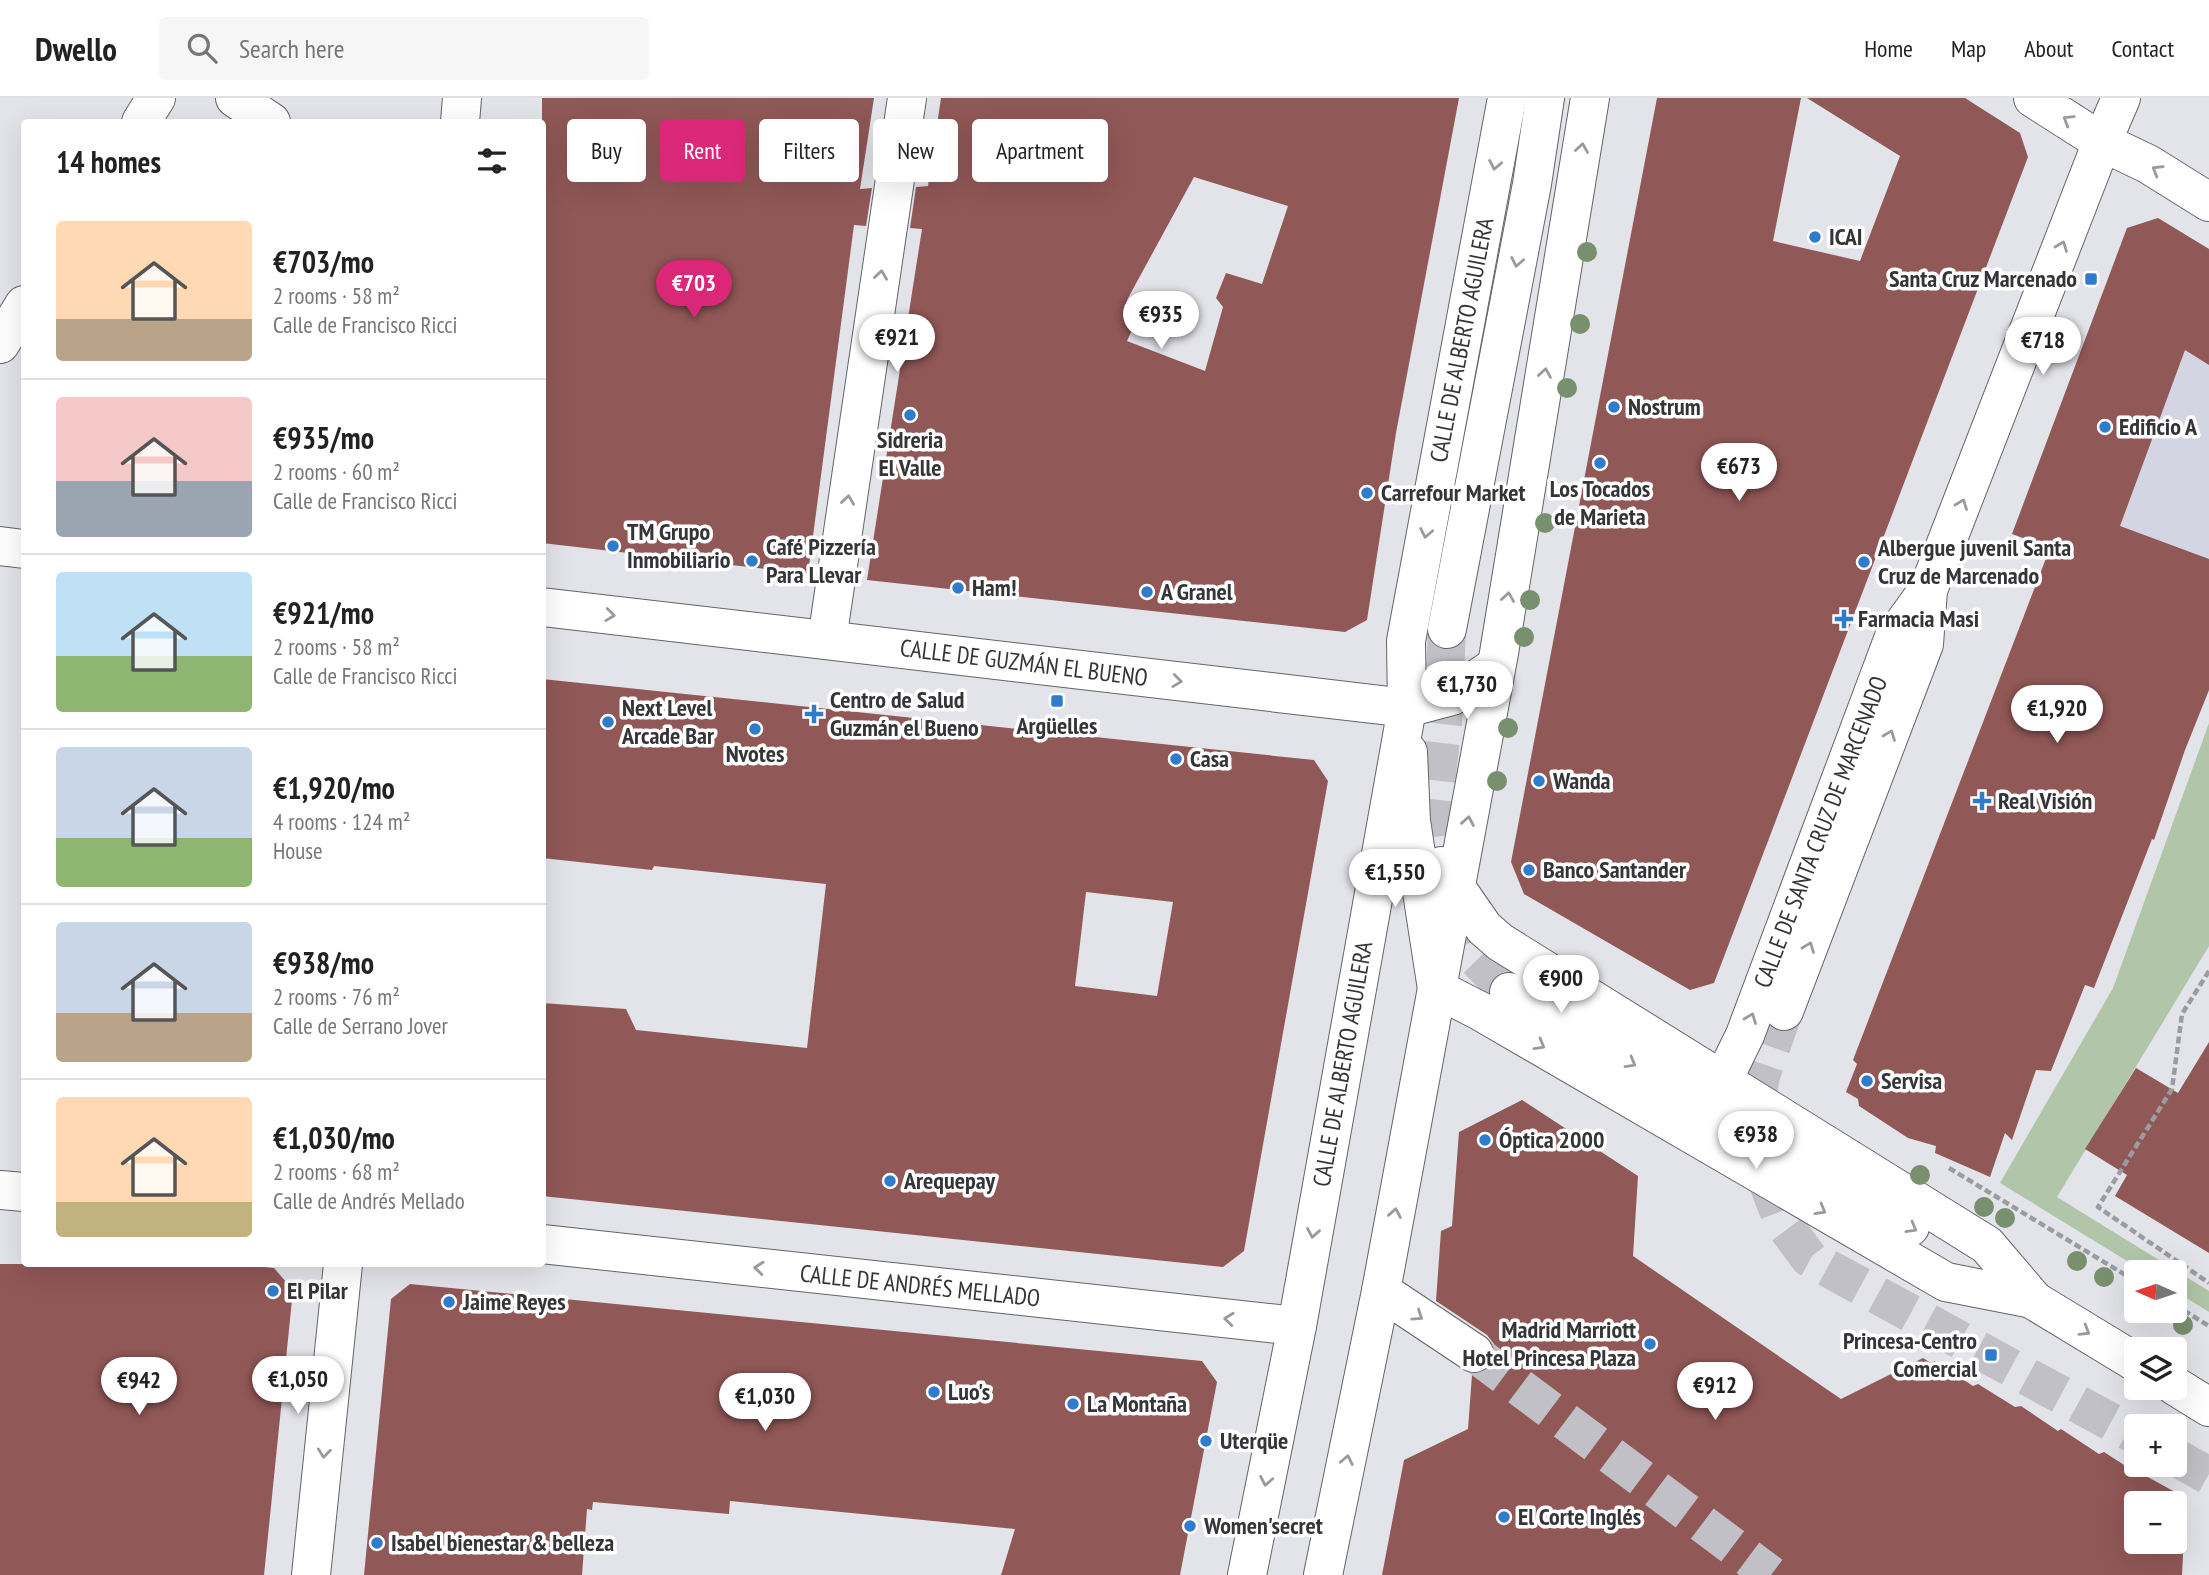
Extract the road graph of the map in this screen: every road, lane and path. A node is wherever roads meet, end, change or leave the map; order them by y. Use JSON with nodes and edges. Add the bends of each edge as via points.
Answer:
{"nodes":[{"id":1,"x":156,"y":98,"type":"edge"},
{"id":2,"x":235,"y":98,"type":"edge"},
{"id":3,"x":462,"y":98,"type":"edge"},
{"id":4,"x":907,"y":98,"type":"edge"},
{"id":5,"x":1507,"y":98,"type":"edge"},
{"id":6,"x":1545,"y":98,"type":"edge"},
{"id":7,"x":1590,"y":98,"type":"edge"},
{"id":8,"x":2033,"y":98,"type":"edge"},
{"id":9,"x":2122,"y":98,"type":"edge"},
{"id":10,"x":143,"y":119,"type":"edge"},
{"id":11,"x":266,"y":119,"type":"edge"},
{"id":12,"x":460,"y":119,"type":"edge"},
{"id":13,"x":2102,"y":142,"type":"junction"},
{"id":14,"x":2209,"y":202,"type":"edge"},
{"id":15,"x":21,"y":310,"type":"edge"},
{"id":16,"x":0,"y":344,"type":"edge"},
{"id":17,"x":0,"y":546,"type":"edge"},
{"id":18,"x":21,"y":548,"type":"edge"},
{"id":19,"x":1928,"y":590,"type":"junction"},
{"id":20,"x":546,"y":607,"type":"edge"},
{"id":21,"x":1447,"y":629,"type":"tunnel mouth"},
{"id":22,"x":827,"y":640,"type":"junction"},
{"id":23,"x":1496,"y":666,"type":"junction"},
{"id":24,"x":1407,"y":708,"type":"junction"},
{"id":25,"x":1411,"y":821,"type":"junction"},
{"id":26,"x":1456,"y":888,"type":"junction"},
{"id":27,"x":2209,"y":971,"type":"edge"},
{"id":28,"x":1437,"y":989,"type":"junction"},
{"id":29,"x":1509,"y":992,"type":"tunnel mouth"},
{"id":30,"x":1784,"y":1011,"type":"tunnel mouth"},
{"id":31,"x":1723,"y":1080,"type":"junction"},
{"id":32,"x":0,"y":1190,"type":"edge"},
{"id":33,"x":21,"y":1192,"type":"edge"},
{"id":34,"x":546,"y":1244,"type":"edge"},
{"id":35,"x":343,"y":1267,"type":"edge"},
{"id":36,"x":2209,"y":1283,"type":"edge"},
{"id":37,"x":1381,"y":1291,"type":"junction"},
{"id":38,"x":2033,"y":1299,"type":"junction"},
{"id":39,"x":2188,"y":1313,"type":"edge"},
{"id":40,"x":1297,"y":1326,"type":"junction"},
{"id":41,"x":2209,"y":1326,"type":"edge"},
{"id":42,"x":1474,"y":1353,"type":"tunnel mouth"},
{"id":43,"x":2124,"y":1355,"type":"edge"},
{"id":44,"x":2187,"y":1393,"type":"edge"},
{"id":45,"x":2209,"y":1407,"type":"edge"},
{"id":46,"x":312,"y":1575,"type":"edge"},
{"id":47,"x":1247,"y":1575,"type":"edge"},
{"id":48,"x":1323,"y":1575,"type":"edge"}],
"edges":[{"from":1,"to":10,"type":"street"},
{"from":2,"to":11,"type":"street"},
{"from":3,"to":12,"type":"street"},
{"from":22,"to":4,"type":"street","one_way":true},
{"from":5,"to":24,"type":"street","name":"CALLE DE ALBERTO AGUILERA","one_way":true,"via":[[1406,641]]},
{"from":6,"to":21,"type":"street","name":"CALLE DE ALBERTO AGUILERA","one_way":true},
{"from":23,"to":7,"type":"street","one_way":true},
{"from":13,"to":8,"type":"street","one_way":true},
{"from":9,"to":13,"type":"street","name":"CALLE DE SANTA CRUZ DE MARCENADO"},
{"from":14,"to":13,"type":"street","one_way":true},
{"from":19,"to":13,"type":"street","name":"CALLE DE SANTA CRUZ DE MARCENADO","one_way":true},
{"from":15,"to":16,"type":"street"},
{"from":17,"to":18,"type":"street"},
{"from":30,"to":19,"type":"street","name":"CALLE DE SANTA CRUZ DE MARCENADO","one_way":true,"via":[[1924,644]]},
{"from":31,"to":19,"type":"street","name":"CALLE DE SANTA CRUZ DE MARCENADO","one_way":true,"via":[[1745,1035],[1894,637]]},
{"from":20,"to":22,"type":"street","name":"CALLE DE GUZMÁN EL BUENO","one_way":true},
{"from":22,"to":24,"type":"street","name":"CALLE DE GUZMÁN EL BUENO","one_way":true},
{"from":23,"to":24,"type":"street","name":"CALLE DE GUZMÁN EL BUENO","via":[[1452,696]]},
{"from":26,"to":23,"type":"street","one_way":true},
{"from":24,"to":25,"type":"street"},
{"from":24,"to":40,"type":"street","name":"CALLE DE ALBERTO AGUILERA","one_way":true},
{"from":25,"to":26,"type":"street"},
{"from":25,"to":28,"type":"street"},
{"from":26,"to":28,"type":"street"},
{"from":26,"to":31,"type":"street","via":[[1484,928],[1500,942]]},
{"from":27,"to":36,"type":"path","via":[[2182,1014],[2172,1089],[2098,1207]]},
{"from":37,"to":28,"type":"street","one_way":true},
{"from":28,"to":38,"type":"street","one_way":true,"via":[[1946,1282]]},
{"from":29,"to":38,"type":"street","one_way":true},
{"from":31,"to":38,"type":"street","via":[[1987,1245]]},
{"from":32,"to":33,"type":"street"},
{"from":40,"to":34,"type":"street","name":"CALLE DE ANDRÉS MELLADO","one_way":true},
{"from":35,"to":46,"type":"street","one_way":true},
{"from":37,"to":42,"type":"street","one_way":true},
{"from":48,"to":37,"type":"street","one_way":true},
{"from":38,"to":43,"type":"street","one_way":true},
{"from":39,"to":41,"type":"path"},
{"from":40,"to":47,"type":"street","name":"CALLE DE ALBERTO AGUILERA","one_way":true},
{"from":44,"to":45,"type":"street"}]}
